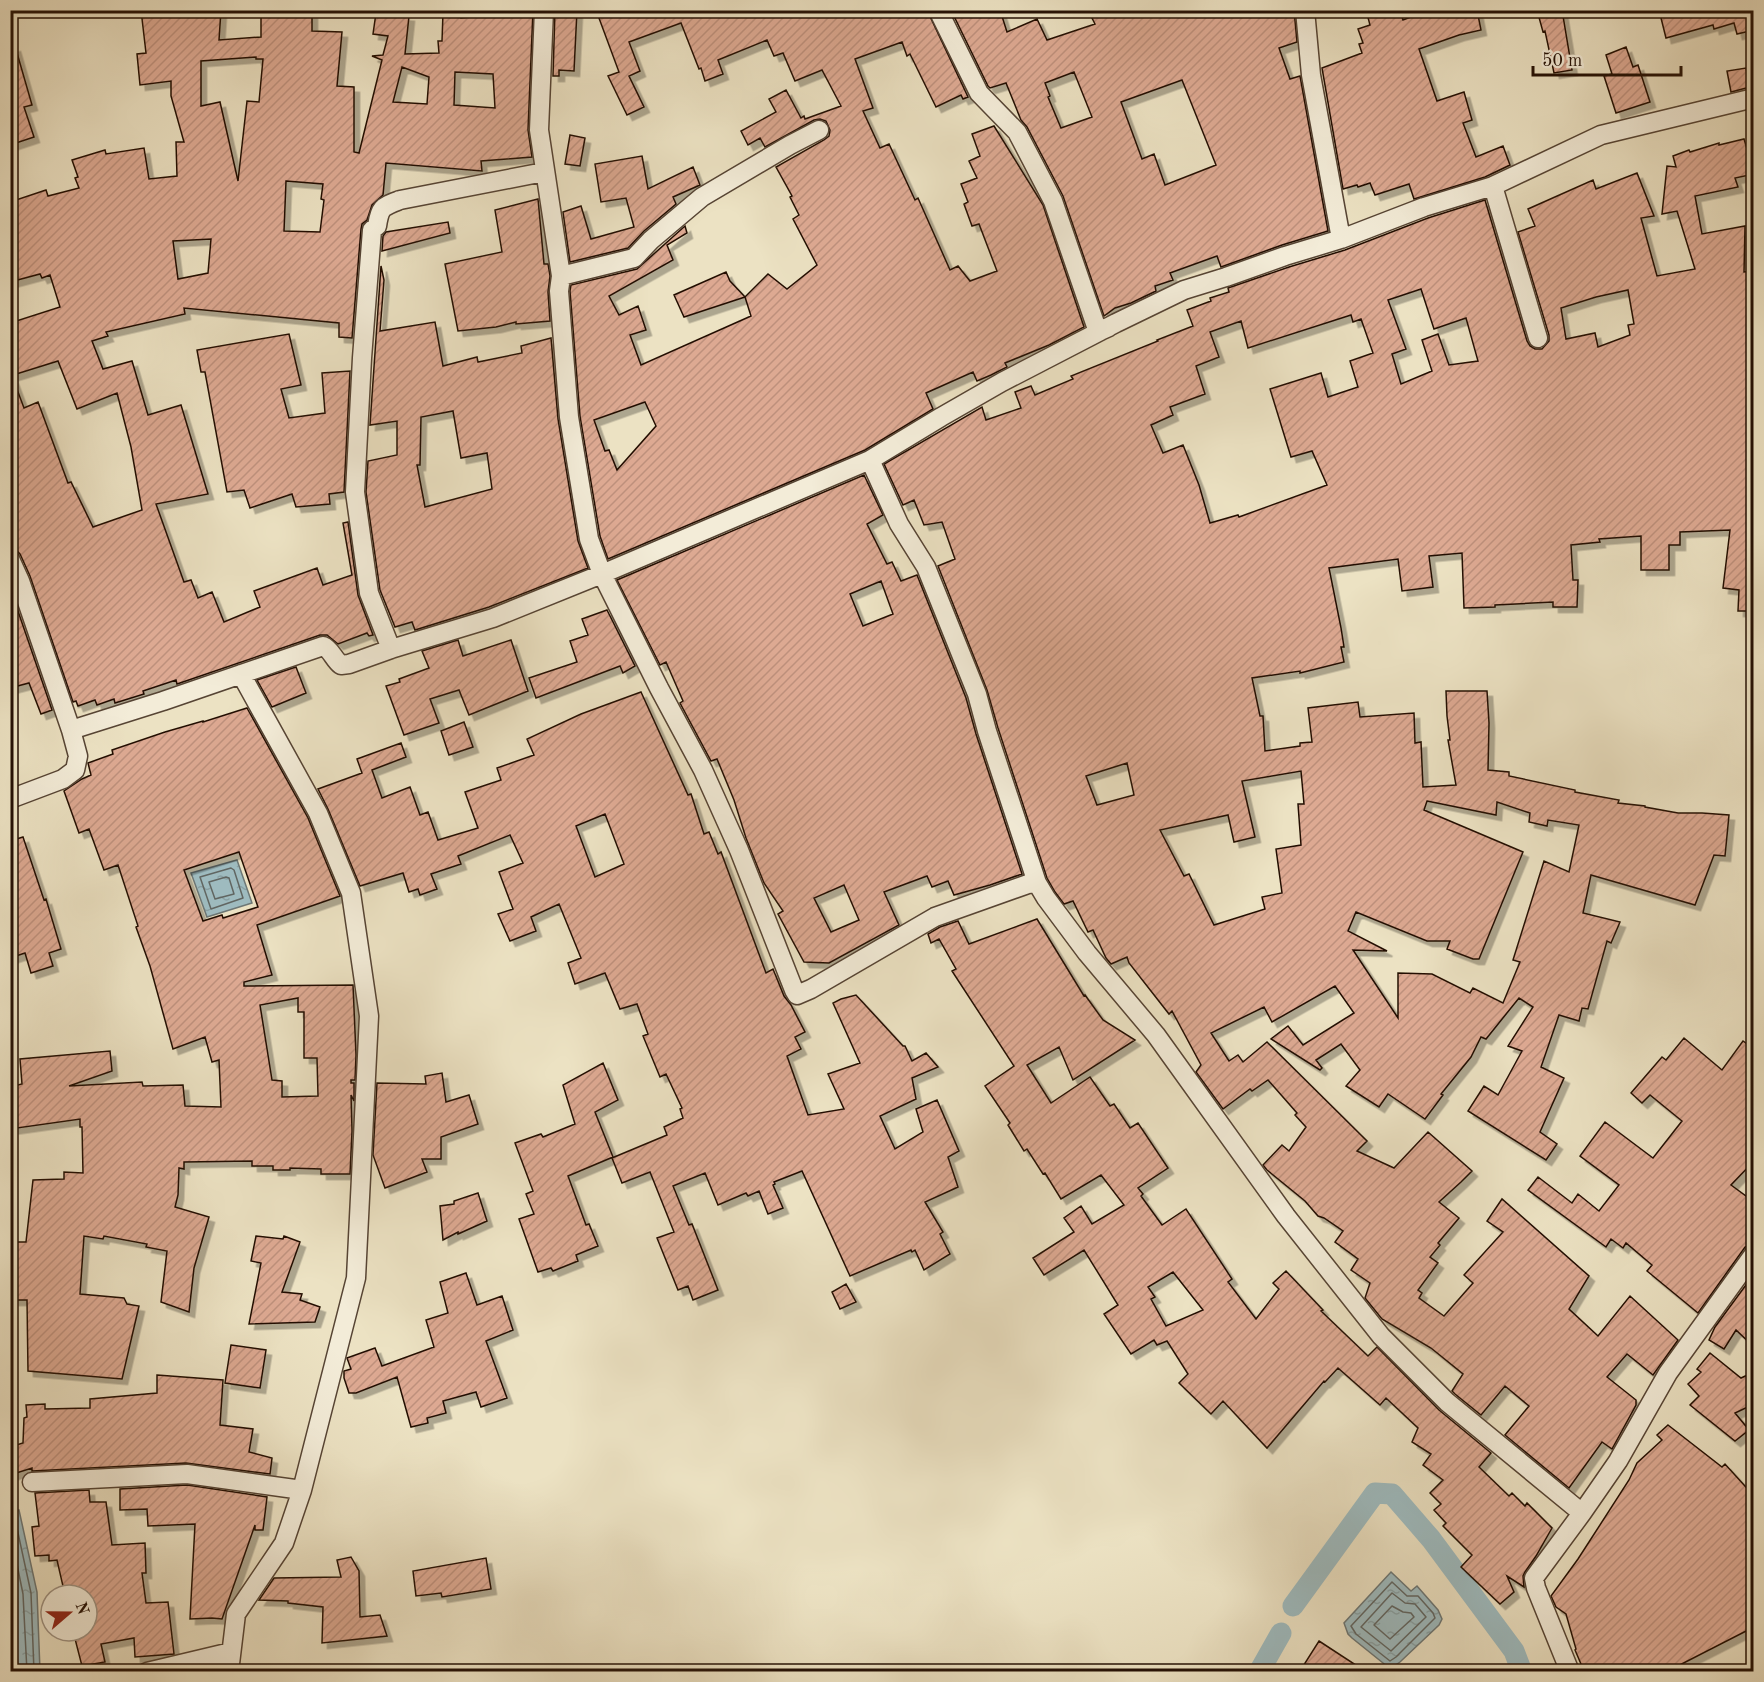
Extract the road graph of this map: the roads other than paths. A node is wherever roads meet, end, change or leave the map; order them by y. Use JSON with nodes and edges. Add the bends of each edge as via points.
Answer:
{"nodes":[{"id":1,"x":544,"y":10,"type":"edge"},
{"id":2,"x":938,"y":10,"type":"edge"},
{"id":3,"x":1305,"y":10,"type":"edge"},
{"id":4,"x":1754,"y":98,"type":"edge"},
{"id":5,"x":819,"y":130,"type":"dead end"},
{"id":6,"x":544,"y":172,"type":"junction"},
{"id":7,"x":1493,"y":186,"type":"junction"},
{"id":8,"x":1341,"y":239,"type":"junction"},
{"id":9,"x":561,"y":276,"type":"junction"},
{"id":10,"x":1116,"y":323,"type":"junction"},
{"id":11,"x":1538,"y":338,"type":"dead end"},
{"id":12,"x":870,"y":460,"type":"junction"},
{"id":13,"x":10,"y":559,"type":"edge"},
{"id":14,"x":602,"y":574,"type":"junction"},
{"id":15,"x":391,"y":649,"type":"junction"},
{"id":16,"x":241,"y":674,"type":"junction"},
{"id":17,"x":71,"y":730,"type":"junction"},
{"id":18,"x":10,"y":799,"type":"edge"},
{"id":19,"x":1037,"y":883,"type":"junction"},
{"id":20,"x":1754,"y":1254,"type":"edge"},
{"id":21,"x":33,"y":1482,"type":"dead end"},
{"id":22,"x":302,"y":1490,"type":"junction"},
{"id":23,"x":1582,"y":1513,"type":"junction"},
{"id":24,"x":231,"y":1652,"type":"junction"},
{"id":25,"x":147,"y":1671,"type":"edge"},
{"id":26,"x":229,"y":1671,"type":"edge"},
{"id":27,"x":1570,"y":1671,"type":"edge"}],
"edges":[{"from":1,"to":6,"type":"street","via":[[539,130]]},
{"from":2,"to":10,"type":"street","via":[[979,93],[1017,132],[1053,201],[1098,332]]},
{"from":3,"to":8,"type":"street","via":[[1311,75]]},
{"from":4,"to":7,"type":"street","via":[[1601,135]]},
{"from":5,"to":9,"type":"street","via":[[702,197],[634,258]]},
{"from":6,"to":9,"type":"street"},
{"from":6,"to":15,"type":"street","via":[[400,200],[379,212],[377,226],[372,230],[356,492],[369,593]]},
{"from":7,"to":8,"type":"street"},
{"from":7,"to":11,"type":"street"},
{"from":8,"to":10,"type":"street","via":[[1184,290]]},
{"from":9,"to":14,"type":"street","via":[[569,417],[589,539]]},
{"from":10,"to":12,"type":"street","via":[[992,388]]},
{"from":12,"to":14,"type":"street"},
{"from":12,"to":19,"type":"street","via":[[899,524],[926,567],[977,694]]},
{"from":13,"to":17,"type":"street"},
{"from":14,"to":15,"type":"street","via":[[493,618]]},
{"from":14,"to":19,"type":"street","via":[[703,770],[797,995],[935,917]]},
{"from":15,"to":16,"type":"street","via":[[341,665],[323,646]]},
{"from":16,"to":17,"type":"street"},
{"from":16,"to":22,"type":"street","via":[[318,813],[351,893],[369,1016],[356,1278]]},
{"from":17,"to":18,"type":"street","via":[[78,756],[75,770],[63,779]]},
{"from":19,"to":23,"type":"street","via":[[1087,953],[1156,1035],[1286,1216],[1382,1336],[1447,1402]]},
{"from":20,"to":23,"type":"street","via":[[1668,1373],[1618,1461]]},
{"from":21,"to":22,"type":"street","via":[[187,1474]]},
{"from":22,"to":24,"type":"street","via":[[284,1543],[236,1614]]},
{"from":23,"to":27,"type":"street","via":[[1534,1578]]},
{"from":24,"to":25,"type":"street"},
{"from":24,"to":26,"type":"street"}]}
